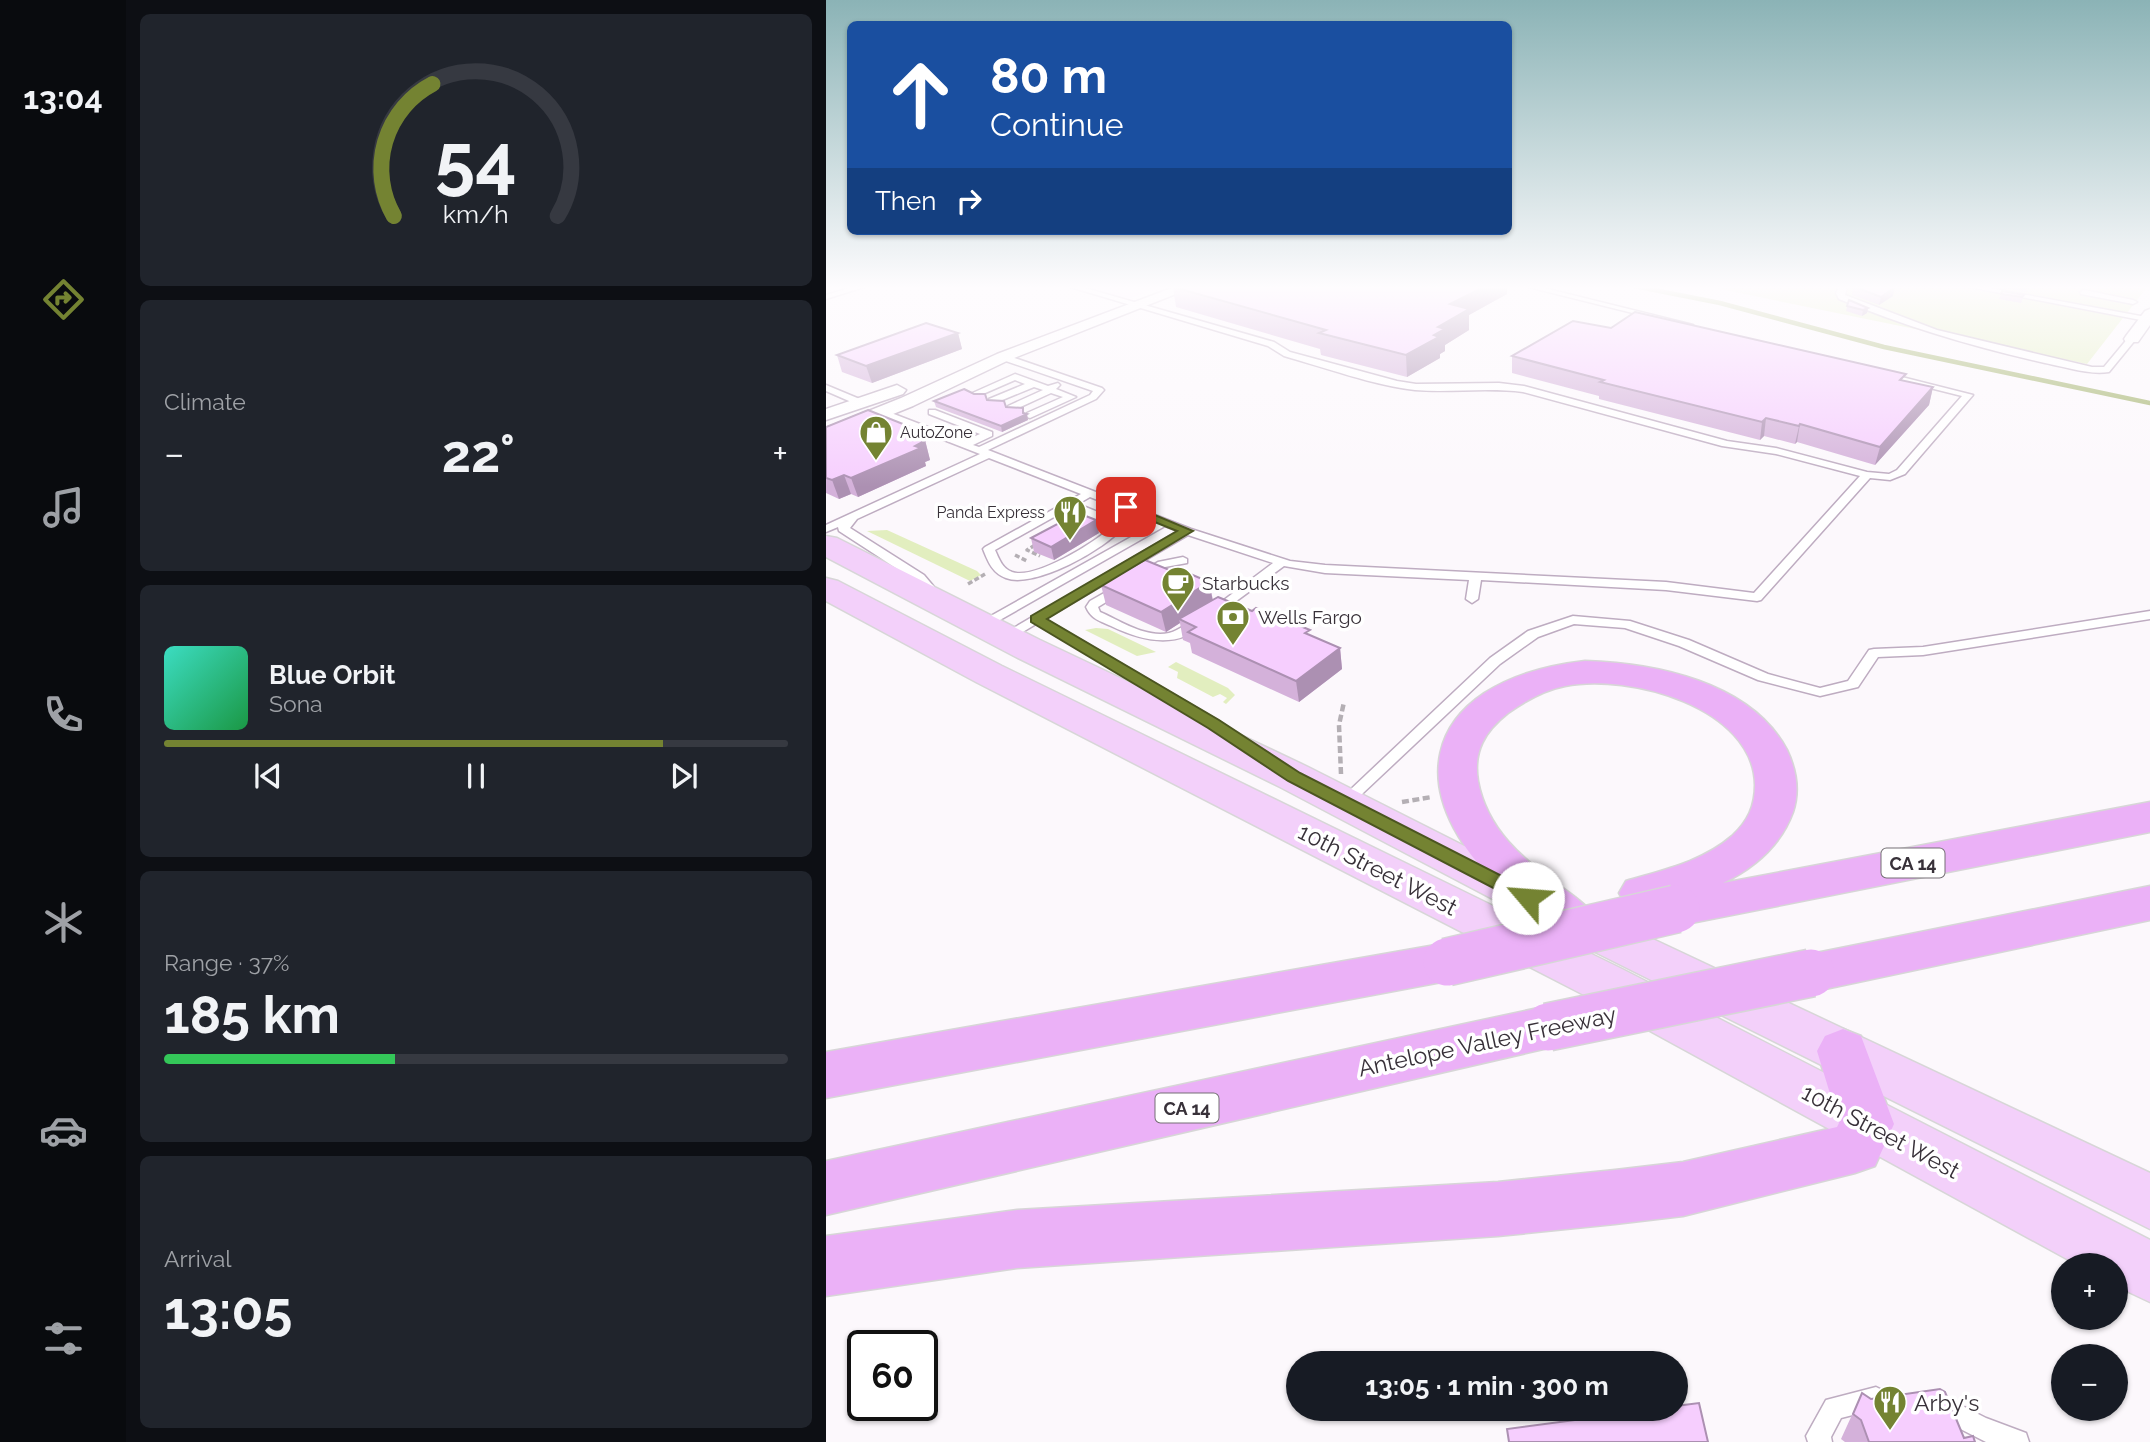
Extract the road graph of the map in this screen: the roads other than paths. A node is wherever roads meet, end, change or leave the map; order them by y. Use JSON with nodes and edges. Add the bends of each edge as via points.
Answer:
{"nodes":[{"id":1,"x":1013,"y":353,"type":"edge"},
{"id":2,"x":1286,"y":353,"type":"edge"},
{"id":3,"x":2012,"y":353,"type":"edge"},
{"id":4,"x":2120,"y":353,"type":"edge"},
{"id":5,"x":1003,"y":357,"type":"junction"},
{"id":6,"x":1878,"y":372,"type":"edge"},
{"id":7,"x":1069,"y":379,"type":"junction"},
{"id":8,"x":1033,"y":384,"type":"junction"},
{"id":9,"x":826,"y":388,"type":"edge"},
{"id":10,"x":1048,"y":388,"type":"junction"},
{"id":11,"x":1099,"y":390,"type":"junction"},
{"id":12,"x":973,"y":395,"type":"edge"},
{"id":13,"x":1071,"y":397,"type":"junction"},
{"id":14,"x":992,"y":401,"type":"edge"},
{"id":15,"x":859,"y":402,"type":"junction"},
{"id":16,"x":1011,"y":408,"type":"edge"},
{"id":17,"x":940,"y":409,"type":"edge"},
{"id":18,"x":883,"y":413,"type":"junction"},
{"id":19,"x":826,"y":415,"type":"edge"},
{"id":20,"x":1030,"y":415,"type":"edge"},
{"id":21,"x":826,"y":435,"type":"edge"},
{"id":22,"x":966,"y":444,"type":"junction"},
{"id":23,"x":984,"y":452,"type":"junction"},
{"id":24,"x":1867,"y":475,"type":"junction"},
{"id":25,"x":1090,"y":493,"type":"junction"},
{"id":26,"x":1071,"y":505,"type":"junction"},
{"id":27,"x":852,"y":517,"type":"junction"},
{"id":28,"x":1165,"y":522,"type":"junction"},
{"id":29,"x":826,"y":529,"type":"edge"},
{"id":30,"x":1187,"y":531,"type":"junction"},
{"id":31,"x":826,"y":545,"type":"edge"},
{"id":32,"x":1183,"y":561,"type":"dead end"},
{"id":33,"x":1282,"y":562,"type":"junction"},
{"id":34,"x":1475,"y":577,"type":"junction"},
{"id":35,"x":826,"y":588,"type":"edge"},
{"id":36,"x":1472,"y":599,"type":"dead end"},
{"id":37,"x":941,"y":602,"type":"junction"},
{"id":38,"x":2150,"y":615,"type":"edge"},
{"id":39,"x":995,"y":633,"type":"junction"},
{"id":40,"x":1357,"y":790,"type":"dead end"},
{"id":41,"x":2150,"y":817,"type":"edge"},
{"id":42,"x":1659,"y":901,"type":"junction"},
{"id":43,"x":2150,"y":903,"type":"edge"},
{"id":44,"x":1576,"y":922,"type":"junction"},
{"id":45,"x":1843,"y":1051,"type":"junction"},
{"id":46,"x":826,"y":1075,"type":"edge"},
{"id":47,"x":1867,"y":1124,"type":"junction"},
{"id":48,"x":826,"y":1188,"type":"edge"},
{"id":49,"x":2150,"y":1202,"type":"edge"},
{"id":50,"x":826,"y":1266,"type":"edge"},
{"id":51,"x":2150,"y":1272,"type":"edge"},
{"id":52,"x":1820,"y":1442,"type":"edge"},
{"id":53,"x":2017,"y":1442,"type":"edge"}],
"edges":[{"from":1,"to":5,"type":"street"},
{"from":2,"to":24,"type":"lane","via":[[1416,387],[1524,389],[1726,444],[1776,451]]},
{"from":3,"to":4,"type":"lane","via":[[2106,370]]},
{"from":5,"to":7,"type":"lane"},
{"from":5,"to":15,"type":"street"},
{"from":5,"to":18,"type":"street"},
{"from":6,"to":24,"type":"lane","via":[[1968,395],[1901,472],[1890,477]]},
{"from":7,"to":10,"type":"lane"},
{"from":7,"to":11,"type":"lane"},
{"from":8,"to":10,"type":"lane"},
{"from":8,"to":12,"type":"lane","via":[[1015,377]]},
{"from":8,"to":14,"type":"lane"},
{"from":9,"to":15,"type":"lane"},
{"from":10,"to":13,"type":"lane"},
{"from":10,"to":16,"type":"lane"},
{"from":11,"to":13,"type":"lane"},
{"from":11,"to":23,"type":"lane"},
{"from":13,"to":20,"type":"lane"},
{"from":15,"to":19,"type":"street"},
{"from":17,"to":22,"type":"lane","via":[[932,412],[993,432]]},
{"from":18,"to":21,"type":"street"},
{"from":18,"to":22,"type":"lane"},
{"from":22,"to":23,"type":"lane"},
{"from":23,"to":25,"type":"lane"},
{"from":23,"to":27,"type":"lane"},
{"from":24,"to":34,"type":"lane","via":[[1757,597],[1667,586]]},
{"from":25,"to":26,"type":"lane"},
{"from":25,"to":28,"type":"lane"},
{"from":26,"to":26,"type":"lane","via":[[1117,527],[1030,576],[1007,575],[998,568],[989,549]]},
{"from":27,"to":29,"type":"lane"},
{"from":27,"to":37,"type":"lane","via":[[843,529],[920,578]]},
{"from":28,"to":30,"type":"lane"},
{"from":28,"to":39,"type":"lane"},
{"from":30,"to":33,"type":"lane"},
{"from":30,"to":39,"type":"lane"},
{"from":31,"to":37,"type":"main road","name":"10th Street West"},
{"from":32,"to":33,"type":"lane","via":[[1162,564],[1094,604],[1095,614],[1162,640],[1189,630]]},
{"from":33,"to":34,"type":"lane","via":[[1325,569]]},
{"from":34,"to":36,"type":"lane"},
{"from":35,"to":39,"type":"main road","name":"10th Street West"},
{"from":37,"to":39,"type":"main road","name":"10th Street West"},
{"from":38,"to":40,"type":"lane","via":[[1923,651],[1874,653],[1853,684],[1820,692],[1763,677],[1626,624],[1573,620],[1533,634],[1495,661]]},
{"from":39,"to":44,"type":"main road","name":"10th Street West","via":[[1294,777]]},
{"from":39,"to":47,"type":"main road","name":"10th Street West","via":[[1605,983]]},
{"from":41,"to":42,"type":"highway","number":"CA 14"},
{"from":42,"to":44,"type":"highway","via":[[1693,877],[1731,859],[1757,838],[1774,814],[1778,787],[1773,764],[1743,721],[1698,693],[1648,677],[1584,672],[1546,680],[1496,702],[1477,719],[1461,740],[1455,766],[1460,796],[1496,858]]},
{"from":42,"to":46,"type":"highway","bridge":true,"via":[[1520,920],[1447,962]]},
{"from":43,"to":48,"type":"highway","name":"Antelope Valley Freeway","number":"CA 14","bridge":true,"via":[[1548,1027]]},
{"from":44,"to":45,"type":"main road","name":"10th Street West"},
{"from":45,"to":47,"type":"highway"},
{"from":45,"to":49,"type":"main road","name":"10th Street West"},
{"from":47,"to":50,"type":"highway","via":[[1855,1148],[1683,1189],[1498,1209],[1017,1239]]},
{"from":47,"to":51,"type":"main road","name":"10th Street West"},
{"from":52,"to":53,"type":"lane","via":[[1818,1436],[1834,1408],[1890,1396],[1924,1398]]}]}
